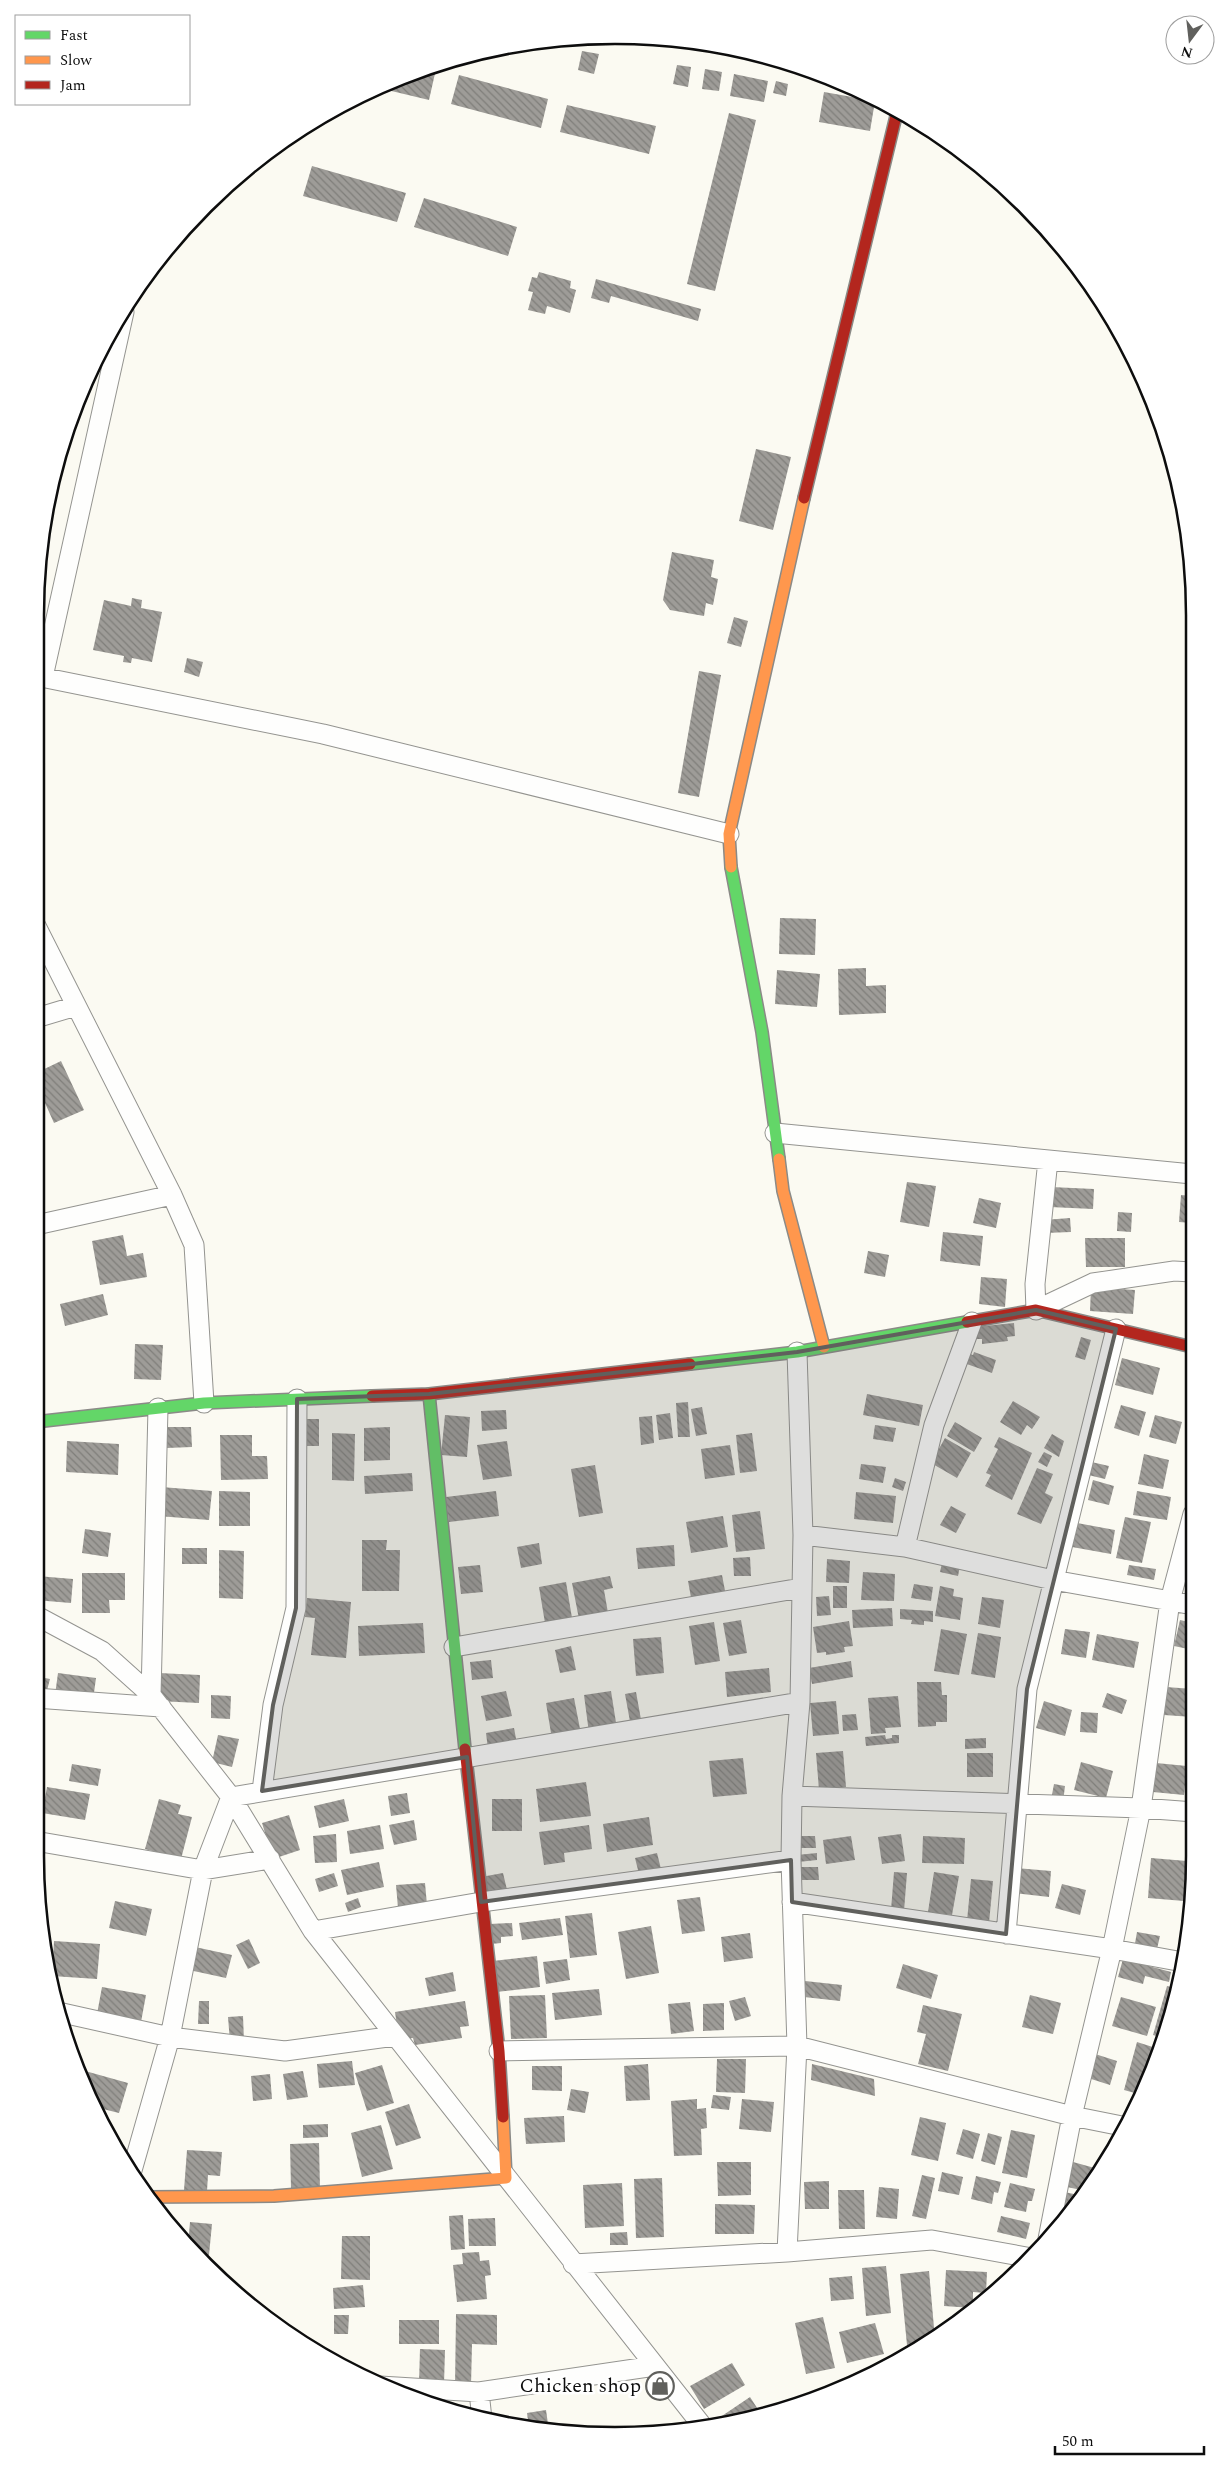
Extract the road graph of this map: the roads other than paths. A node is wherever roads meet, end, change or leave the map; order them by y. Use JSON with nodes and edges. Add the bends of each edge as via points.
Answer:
{"nodes":[{"id":1,"x":897,"y":118,"type":"edge"},
{"id":2,"x":120,"y":329,"type":"edge"},
{"id":3,"x":44,"y":660,"type":"edge"},
{"id":4,"x":44,"y":678,"type":"edge"},
{"id":5,"x":729,"y":834,"type":"junction"},
{"id":6,"x":44,"y":942,"type":"edge"},
{"id":7,"x":76,"y":1006,"type":"junction"},
{"id":8,"x":44,"y":1016,"type":"edge"},
{"id":9,"x":775,"y":1133,"type":"junction"},
{"id":10,"x":1048,"y":1160,"type":"junction"},
{"id":11,"x":1186,"y":1173,"type":"edge"},
{"id":12,"x":172,"y":1195,"type":"junction"},
{"id":13,"x":44,"y":1223,"type":"edge"},
{"id":14,"x":1186,"y":1272,"type":"edge"},
{"id":15,"x":1036,"y":1310,"type":"junction"},
{"id":16,"x":972,"y":1322,"type":"junction"},
{"id":17,"x":1116,"y":1329,"type":"junction"},
{"id":18,"x":1186,"y":1346,"type":"edge"},
{"id":19,"x":824,"y":1347,"type":"junction"},
{"id":20,"x":797,"y":1352,"type":"junction"},
{"id":21,"x":429,"y":1394,"type":"junction"},
{"id":22,"x":298,"y":1399,"type":"junction"},
{"id":23,"x":204,"y":1403,"type":"junction"},
{"id":24,"x":158,"y":1408,"type":"junction"},
{"id":25,"x":44,"y":1421,"type":"edge"},
{"id":26,"x":803,"y":1535,"type":"junction"},
{"id":27,"x":1186,"y":1540,"type":"edge"},
{"id":28,"x":904,"y":1547,"type":"junction"},
{"id":29,"x":1053,"y":1580,"type":"junction"},
{"id":30,"x":801,"y":1588,"type":"junction"},
{"id":31,"x":1170,"y":1601,"type":"junction"},
{"id":32,"x":1186,"y":1604,"type":"edge"},
{"id":33,"x":44,"y":1620,"type":"edge"},
{"id":34,"x":454,"y":1647,"type":"junction"},
{"id":35,"x":44,"y":1698,"type":"edge"},
{"id":36,"x":156,"y":1701,"type":"junction"},
{"id":37,"x":800,"y":1702,"type":"junction"},
{"id":38,"x":467,"y":1757,"type":"junction"},
{"id":39,"x":262,"y":1791,"type":"junction"},
{"id":40,"x":792,"y":1796,"type":"junction"},
{"id":41,"x":232,"y":1797,"type":"junction"},
{"id":42,"x":1016,"y":1804,"type":"junction"},
{"id":43,"x":1141,"y":1808,"type":"junction"},
{"id":44,"x":1186,"y":1811,"type":"edge"},
{"id":45,"x":44,"y":1844,"type":"edge"},
{"id":46,"x":270,"y":1859,"type":"junction"},
{"id":47,"x":792,"y":1860,"type":"junction"},
{"id":48,"x":203,"y":1870,"type":"junction"},
{"id":49,"x":481,"y":1902,"type":"junction"},
{"id":50,"x":792,"y":1902,"type":"junction"},
{"id":51,"x":313,"y":1931,"type":"junction"},
{"id":52,"x":1006,"y":1934,"type":"junction"},
{"id":53,"x":1112,"y":1949,"type":"junction"},
{"id":54,"x":1176,"y":1961,"type":"edge"},
{"id":55,"x":66,"y":2014,"type":"edge"},
{"id":56,"x":396,"y":2036,"type":"junction"},
{"id":57,"x":170,"y":2037,"type":"junction"},
{"id":58,"x":797,"y":2046,"type":"junction"},
{"id":59,"x":499,"y":2051,"type":"junction"},
{"id":60,"x":1072,"y":2116,"type":"junction"},
{"id":61,"x":1119,"y":2125,"type":"edge"},
{"id":62,"x":134,"y":2164,"type":"edge"},
{"id":63,"x":506,"y":2178,"type":"junction"},
{"id":64,"x":157,"y":2197,"type":"edge"},
{"id":65,"x":1051,"y":2225,"type":"edge"},
{"id":66,"x":787,"y":2252,"type":"junction"},
{"id":67,"x":1022,"y":2256,"type":"edge"},
{"id":68,"x":573,"y":2264,"type":"junction"},
{"id":69,"x":655,"y":2366,"type":"junction"},
{"id":70,"x":406,"y":2388,"type":"edge"},
{"id":71,"x":479,"y":2392,"type":"junction"},
{"id":72,"x":481,"y":2411,"type":"edge"},
{"id":73,"x":698,"y":2421,"type":"edge"}],
"edges":[{"from":1,"to":5,"type":"street","via":[[822,420]]},
{"from":2,"to":3,"type":"street"},
{"from":4,"to":5,"type":"street","via":[[323,734]]},
{"from":5,"to":9,"type":"street","via":[[732,874],[762,1032]]},
{"from":6,"to":7,"type":"street"},
{"from":7,"to":8,"type":"street"},
{"from":7,"to":12,"type":"street"},
{"from":9,"to":10,"type":"street"},
{"from":9,"to":19,"type":"street","via":[[783,1190]]},
{"from":10,"to":11,"type":"street"},
{"from":10,"to":15,"type":"street","via":[[1035,1284]]},
{"from":12,"to":13,"type":"street"},
{"from":12,"to":23,"type":"street","via":[[194,1245]]},
{"from":14,"to":15,"type":"street","via":[[1093,1283]]},
{"from":15,"to":16,"type":"street"},
{"from":15,"to":17,"type":"street"},
{"from":16,"to":19,"type":"street"},
{"from":16,"to":28,"type":"street","via":[[934,1426]]},
{"from":17,"to":18,"type":"street"},
{"from":17,"to":29,"type":"street"},
{"from":19,"to":20,"type":"street"},
{"from":20,"to":21,"type":"street"},
{"from":20,"to":26,"type":"street"},
{"from":21,"to":22,"type":"street"},
{"from":21,"to":34,"type":"street"},
{"from":22,"to":23,"type":"street"},
{"from":22,"to":39,"type":"street","via":[[296,1608],[273,1705]]},
{"from":23,"to":24,"type":"street"},
{"from":24,"to":25,"type":"street"},
{"from":24,"to":36,"type":"street"},
{"from":26,"to":28,"type":"street"},
{"from":26,"to":30,"type":"street"},
{"from":27,"to":31,"type":"street"},
{"from":28,"to":29,"type":"street"},
{"from":29,"to":31,"type":"street"},
{"from":29,"to":42,"type":"street","via":[[1027,1689]]},
{"from":30,"to":34,"type":"street"},
{"from":30,"to":37,"type":"street"},
{"from":31,"to":32,"type":"street"},
{"from":31,"to":43,"type":"street"},
{"from":33,"to":36,"type":"street","via":[[102,1651]]},
{"from":34,"to":38,"type":"street"},
{"from":35,"to":36,"type":"street"},
{"from":36,"to":41,"type":"street"},
{"from":37,"to":38,"type":"street"},
{"from":37,"to":40,"type":"street"},
{"from":38,"to":39,"type":"street"},
{"from":38,"to":49,"type":"street"},
{"from":39,"to":41,"type":"street"},
{"from":40,"to":42,"type":"street"},
{"from":40,"to":47,"type":"street"},
{"from":41,"to":46,"type":"street"},
{"from":41,"to":48,"type":"street"},
{"from":42,"to":43,"type":"street"},
{"from":42,"to":52,"type":"street"},
{"from":43,"to":44,"type":"street"},
{"from":43,"to":53,"type":"street"},
{"from":45,"to":48,"type":"street"},
{"from":46,"to":48,"type":"street"},
{"from":46,"to":51,"type":"street"},
{"from":47,"to":49,"type":"street"},
{"from":47,"to":50,"type":"street"},
{"from":48,"to":57,"type":"street"},
{"from":49,"to":51,"type":"street"},
{"from":49,"to":59,"type":"street"},
{"from":50,"to":52,"type":"street"},
{"from":50,"to":58,"type":"street"},
{"from":51,"to":56,"type":"street"},
{"from":52,"to":53,"type":"street"},
{"from":53,"to":54,"type":"street"},
{"from":53,"to":60,"type":"street"},
{"from":55,"to":57,"type":"street"},
{"from":56,"to":57,"type":"street","via":[[285,2051]]},
{"from":56,"to":63,"type":"street"},
{"from":57,"to":62,"type":"street"},
{"from":58,"to":59,"type":"street"},
{"from":58,"to":60,"type":"street"},
{"from":58,"to":66,"type":"street"},
{"from":59,"to":63,"type":"street"},
{"from":60,"to":61,"type":"street"},
{"from":60,"to":65,"type":"street"},
{"from":63,"to":64,"type":"street","via":[[274,2196]]},
{"from":63,"to":68,"type":"street"},
{"from":66,"to":67,"type":"street","via":[[932,2240]]},
{"from":66,"to":68,"type":"street"},
{"from":68,"to":69,"type":"street"},
{"from":69,"to":71,"type":"street"},
{"from":69,"to":73,"type":"street"},
{"from":70,"to":71,"type":"street"},
{"from":71,"to":72,"type":"street"}]}
